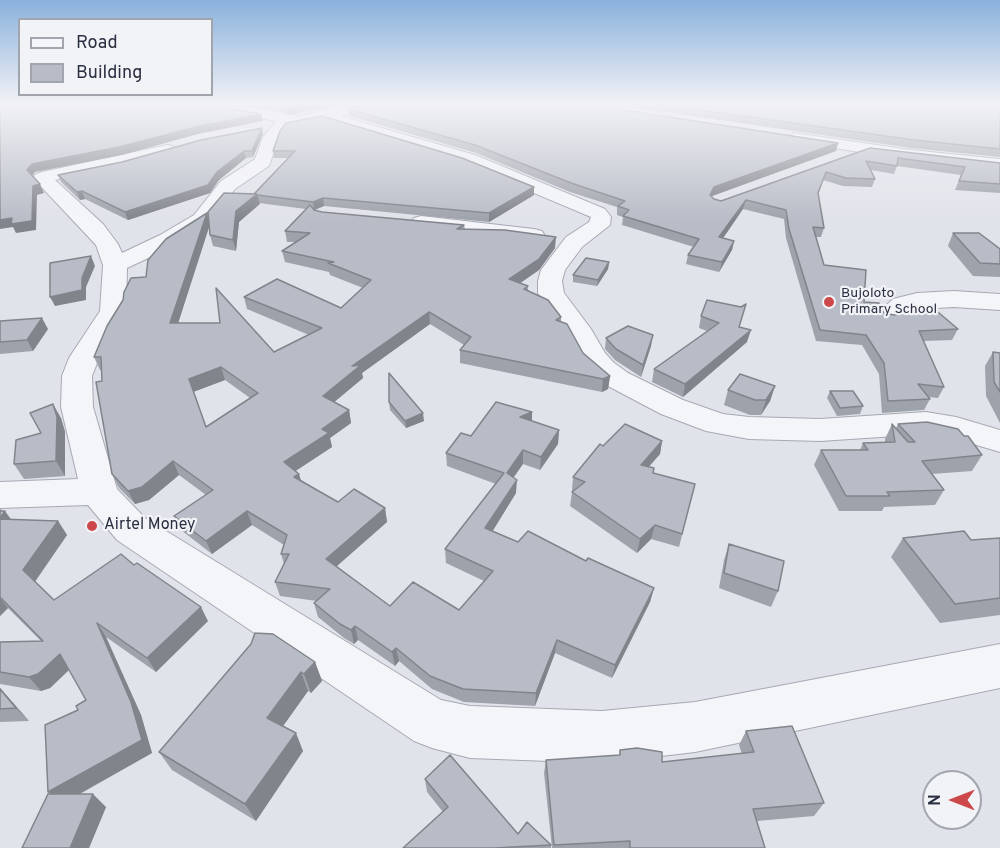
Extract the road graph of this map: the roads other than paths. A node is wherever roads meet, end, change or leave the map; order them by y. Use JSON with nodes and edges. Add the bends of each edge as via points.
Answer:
{"nodes":[{"id":1,"x":269,"y":143,"type":"edge"},
{"id":2,"x":417,"y":143,"type":"edge"},
{"id":3,"x":826,"y":143,"type":"edge"},
{"id":4,"x":182,"y":146,"type":"edge"},
{"id":5,"x":866,"y":148,"type":"junction"},
{"id":6,"x":838,"y":160,"type":"edge"},
{"id":7,"x":1000,"y":164,"type":"edge"},
{"id":8,"x":404,"y":220,"type":"edge"},
{"id":9,"x":574,"y":242,"type":"junction"},
{"id":10,"x":115,"y":265,"type":"junction"},
{"id":11,"x":1000,"y":302,"type":"edge"},
{"id":12,"x":889,"y":315,"type":"edge"},
{"id":13,"x":1000,"y":441,"type":"edge"},
{"id":14,"x":99,"y":491,"type":"junction"},
{"id":15,"x":0,"y":495,"type":"edge"},
{"id":16,"x":1000,"y":666,"type":"edge"}],
"edges":[{"from":1,"to":10,"type":"street","via":[[263,162],[228,185],[201,219]]},
{"from":2,"to":9,"type":"street","via":[[469,159],[598,213],[598,225]]},
{"from":3,"to":5,"type":"street"},
{"from":4,"to":10,"type":"street","via":[[42,178],[95,229]]},
{"from":5,"to":6,"type":"street"},
{"from":5,"to":7,"type":"street"},
{"from":8,"to":9,"type":"street"},
{"from":9,"to":13,"type":"street","via":[[553,270],[550,281],[555,301],[603,368],[672,407],[697,418],[748,428],[820,430],[926,423]]},
{"from":10,"to":14,"type":"street","via":[[113,310],[77,376],[78,407]]},
{"from":11,"to":12,"type":"street","via":[[917,301],[902,304]]},
{"from":14,"to":15,"type":"street"},
{"from":14,"to":16,"type":"street","via":[[131,529],[151,542],[432,723],[470,732],[602,737],[694,727]]}]}
